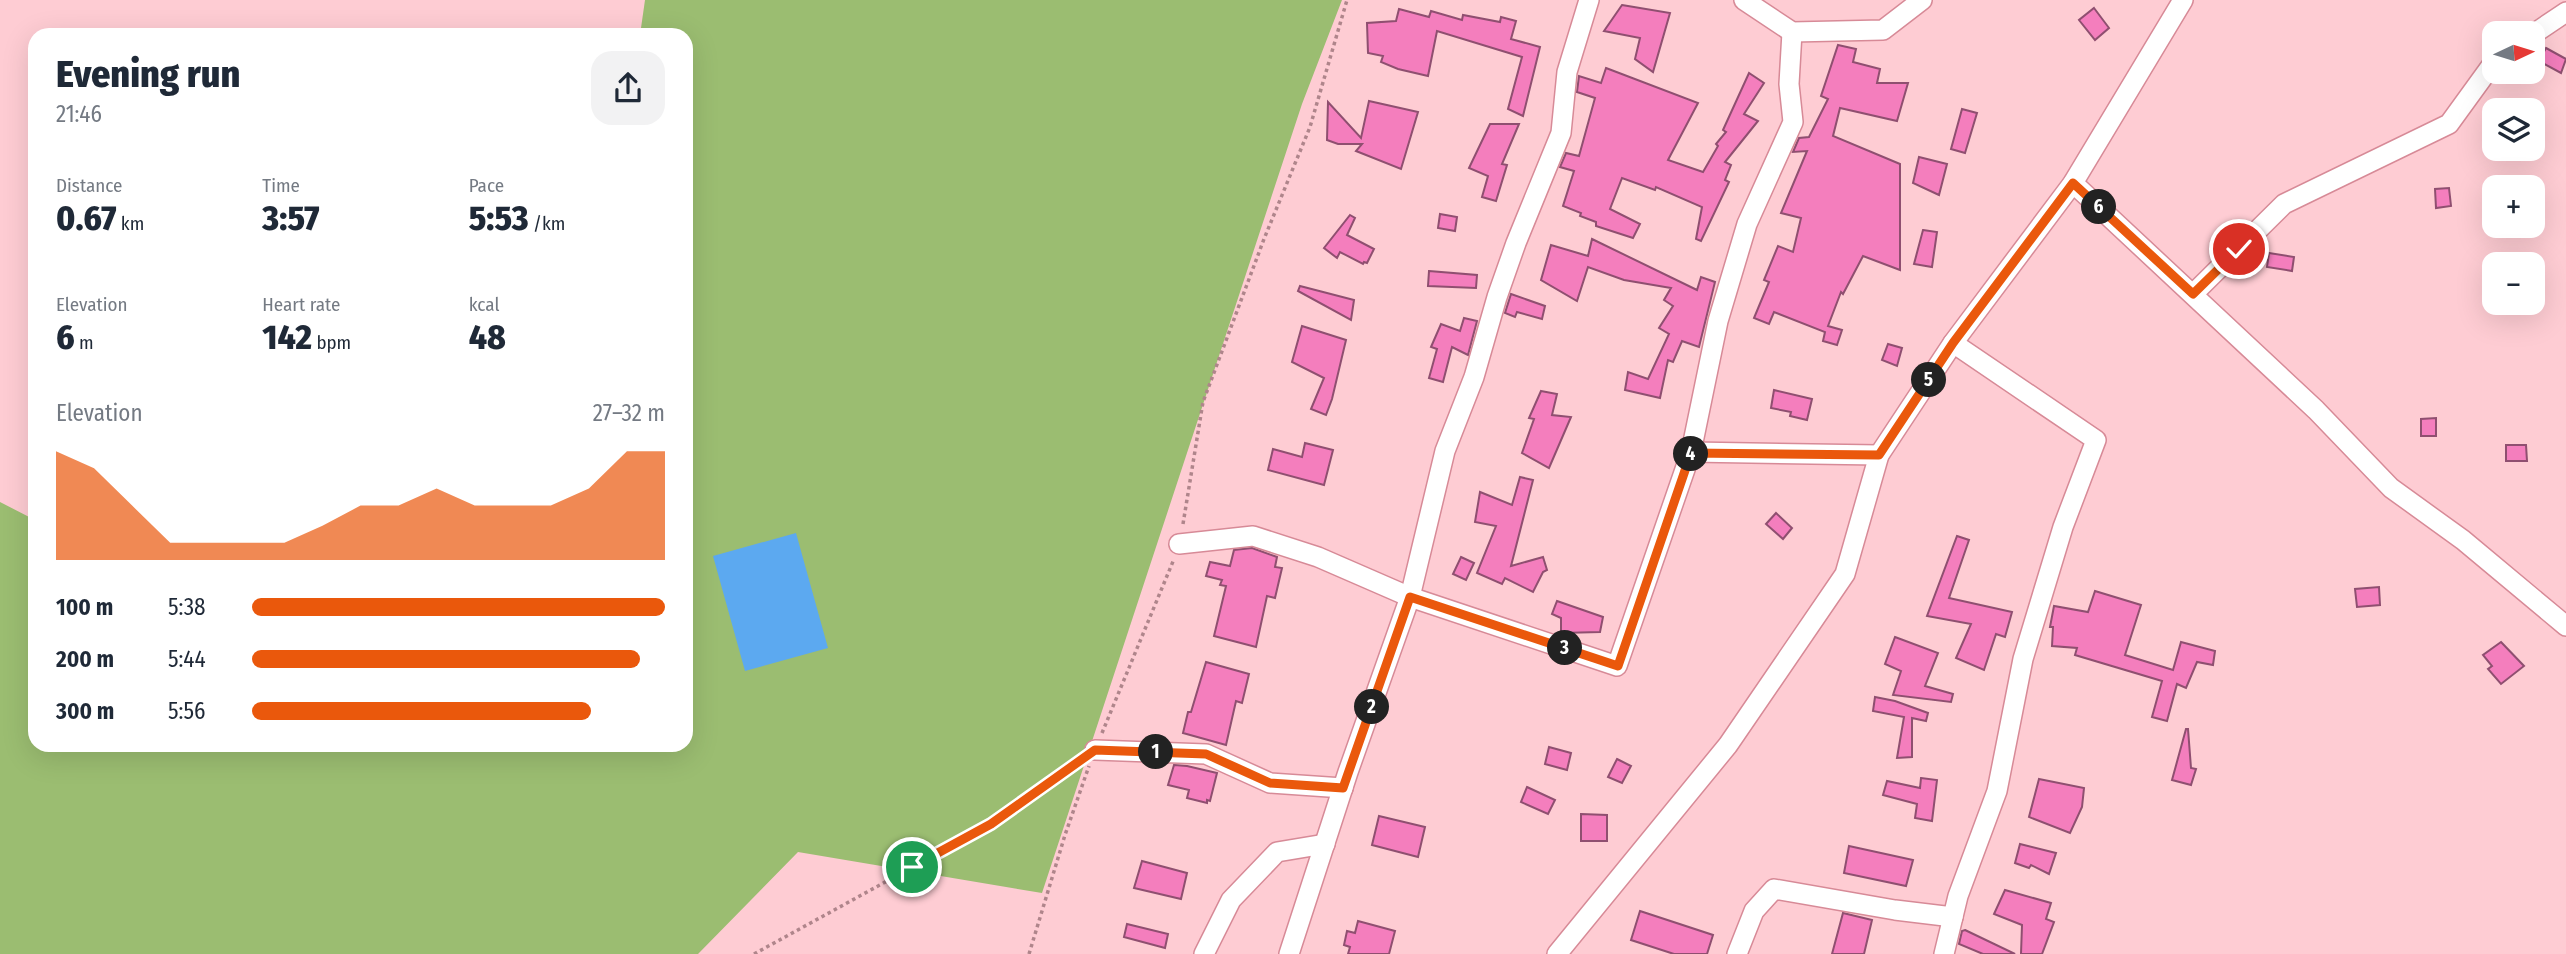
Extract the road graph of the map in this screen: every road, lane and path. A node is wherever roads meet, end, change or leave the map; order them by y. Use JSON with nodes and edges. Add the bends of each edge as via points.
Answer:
{"nodes":[{"id":1,"x":1348,"y":0,"type":"edge"},
{"id":2,"x":1589,"y":0,"type":"edge"},
{"id":3,"x":1744,"y":0,"type":"edge"},
{"id":4,"x":1922,"y":0,"type":"edge"},
{"id":5,"x":2183,"y":0,"type":"edge"},
{"id":6,"x":2566,"y":12,"type":"edge"},
{"id":7,"x":2545,"y":26,"type":"edge"},
{"id":8,"x":1792,"y":32,"type":"junction"},
{"id":9,"x":2482,"y":79,"type":"edge"},
{"id":10,"x":2073,"y":183,"type":"junction"},
{"id":11,"x":2193,"y":294,"type":"junction"},
{"id":12,"x":1953,"y":343,"type":"junction"},
{"id":13,"x":1691,"y":453,"type":"junction"},
{"id":14,"x":1879,"y":455,"type":"junction"},
{"id":15,"x":1180,"y":544,"type":"junction"},
{"id":16,"x":1410,"y":597,"type":"junction"},
{"id":17,"x":2566,"y":626,"type":"edge"},
{"id":18,"x":1095,"y":750,"type":"junction"},
{"id":19,"x":1343,"y":788,"type":"junction"},
{"id":20,"x":1325,"y":844,"type":"junction"},
{"id":21,"x":1953,"y":917,"type":"junction"},
{"id":22,"x":754,"y":954,"type":"edge"},
{"id":23,"x":1029,"y":954,"type":"edge"},
{"id":24,"x":1205,"y":954,"type":"edge"},
{"id":25,"x":1289,"y":954,"type":"edge"},
{"id":26,"x":1557,"y":954,"type":"edge"},
{"id":27,"x":1737,"y":954,"type":"edge"},
{"id":28,"x":1945,"y":954,"type":"edge"}],
"edges":[{"from":1,"to":15,"type":"path","via":[[1310,127],[1203,402]]},
{"from":2,"to":16,"type":"street","via":[[1567,72],[1561,133],[1516,243],[1474,377],[1445,451]]},
{"from":3,"to":8,"type":"street"},
{"from":4,"to":8,"type":"street","via":[[1883,30]]},
{"from":5,"to":10,"type":"street"},
{"from":6,"to":7,"type":"street"},
{"from":8,"to":13,"type":"street","via":[[1789,84],[1793,122],[1747,224],[1717,321]]},
{"from":9,"to":11,"type":"street","via":[[2449,124],[2284,204]]},
{"from":10,"to":11,"type":"street"},
{"from":10,"to":12,"type":"street"},
{"from":11,"to":17,"type":"street","via":[[2391,488],[2463,540]]},
{"from":12,"to":14,"type":"street"},
{"from":12,"to":21,"type":"street","via":[[2096,440],[2063,527],[2023,659],[1997,791]]},
{"from":13,"to":14,"type":"street"},
{"from":13,"to":16,"type":"street","via":[[1618,666]]},
{"from":14,"to":26,"type":"street","via":[[1845,574],[1728,745]]},
{"from":15,"to":16,"type":"street","via":[[1253,536],[1318,557]]},
{"from":15,"to":18,"type":"path"},
{"from":16,"to":19,"type":"street"},
{"from":18,"to":19,"type":"street","via":[[1206,754],[1270,783]]},
{"from":18,"to":22,"type":"path","via":[[991,824]]},
{"from":18,"to":23,"type":"path"},
{"from":19,"to":20,"type":"street"},
{"from":20,"to":24,"type":"street","via":[[1277,852],[1231,900]]},
{"from":20,"to":25,"type":"street"},
{"from":21,"to":27,"type":"street","via":[[1774,889],[1754,911]]},
{"from":21,"to":28,"type":"street"}]}
